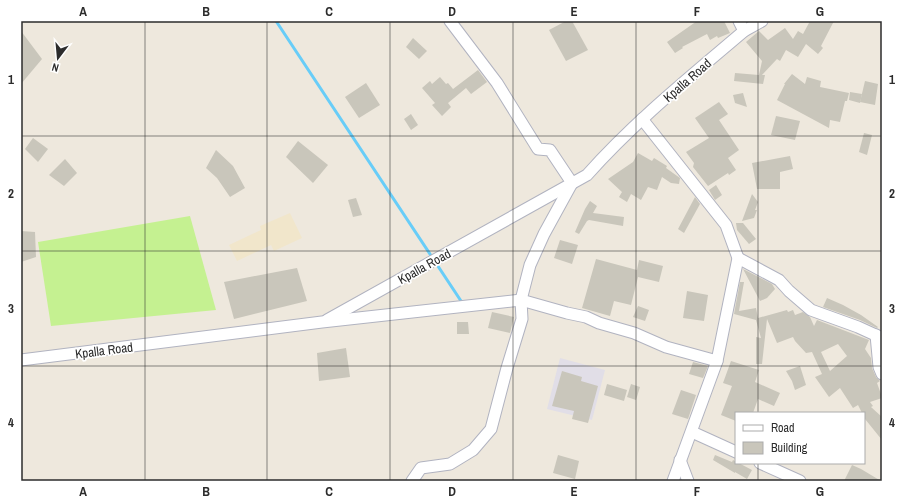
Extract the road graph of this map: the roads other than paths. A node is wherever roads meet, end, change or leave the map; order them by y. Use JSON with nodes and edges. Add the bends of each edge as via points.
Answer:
{"nodes":[{"id":1,"x":450,"y":21,"type":"edge"},
{"id":2,"x":762,"y":21,"type":"edge"},
{"id":3,"x":742,"y":26,"type":"edge"},
{"id":4,"x":642,"y":119,"type":"junction"},
{"id":5,"x":572,"y":183,"type":"junction"},
{"id":6,"x":738,"y":258,"type":"junction"},
{"id":7,"x":521,"y":300,"type":"junction"},
{"id":8,"x":322,"y":322,"type":"junction"},
{"id":9,"x":879,"y":337,"type":"edge"},
{"id":10,"x":21,"y":360,"type":"edge"},
{"id":11,"x":717,"y":361,"type":"junction"},
{"id":12,"x":882,"y":374,"type":"edge"},
{"id":13,"x":692,"y":432,"type":"junction"},
{"id":14,"x":735,"y":452,"type":"edge"},
{"id":15,"x":680,"y":460,"type":"junction"},
{"id":16,"x":762,"y":464,"type":"edge"},
{"id":17,"x":412,"y":481,"type":"edge"},
{"id":18,"x":673,"y":481,"type":"edge"},
{"id":19,"x":688,"y":481,"type":"edge"},
{"id":20,"x":800,"y":481,"type":"edge"}],
"edges":[{"from":1,"to":5,"type":"street","via":[[497,83],[538,149],[550,150]]},
{"from":2,"to":3,"type":"street","name":"Kpalla Road"},
{"from":3,"to":4,"type":"street","name":"Kpalla Road"},
{"from":4,"to":5,"type":"street","name":"Kpalla Road","via":[[587,175]]},
{"from":4,"to":6,"type":"street","via":[[726,225]]},
{"from":5,"to":7,"type":"street","via":[[530,265]]},
{"from":5,"to":8,"type":"street","name":"Kpalla Road"},
{"from":6,"to":9,"type":"street","via":[[779,280],[811,310]]},
{"from":6,"to":11,"type":"street"},
{"from":7,"to":8,"type":"street"},
{"from":7,"to":11,"type":"street","via":[[586,317],[666,347]]},
{"from":7,"to":17,"type":"street","via":[[522,319],[491,429],[473,450],[450,464],[421,468]]},
{"from":8,"to":10,"type":"street","name":"Kpalla Road"},
{"from":9,"to":12,"type":"street","via":[[879,367]]},
{"from":11,"to":13,"type":"street"},
{"from":13,"to":14,"type":"street"},
{"from":13,"to":15,"type":"street"},
{"from":15,"to":18,"type":"street"},
{"from":15,"to":19,"type":"street"},
{"from":16,"to":20,"type":"street"}]}
